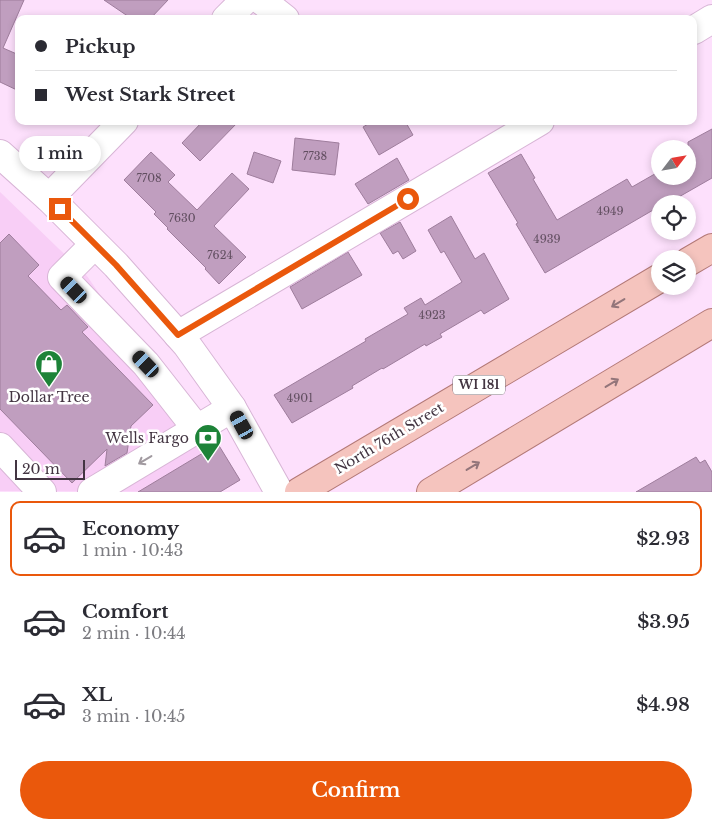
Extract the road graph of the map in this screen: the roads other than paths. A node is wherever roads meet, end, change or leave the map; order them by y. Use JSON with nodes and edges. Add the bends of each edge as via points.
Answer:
{"nodes":[{"id":1,"x":245,"y":0,"type":"edge"},
{"id":2,"x":261,"y":0,"type":"edge"},
{"id":3,"x":230,"y":15,"type":"edge"},
{"id":4,"x":280,"y":15,"type":"edge"},
{"id":5,"x":712,"y":19,"type":"edge"},
{"id":6,"x":697,"y":28,"type":"edge"},
{"id":7,"x":120,"y":125,"type":"edge"},
{"id":8,"x":533,"y":125,"type":"edge"},
{"id":9,"x":0,"y":154,"type":"edge"},
{"id":10,"x":49,"y":198,"type":"junction"},
{"id":11,"x":94,"y":245,"type":"junction"},
{"id":12,"x":712,"y":248,"type":"edge"},
{"id":13,"x":696,"y":257,"type":"edge"},
{"id":14,"x":651,"y":283,"type":"edge"},
{"id":15,"x":712,"y":323,"type":"edge"},
{"id":16,"x":178,"y":335,"type":"junction"},
{"id":17,"x":232,"y":408,"type":"junction"},
{"id":18,"x":197,"y":429,"type":"junction"},
{"id":19,"x":0,"y":447,"type":"edge"},
{"id":20,"x":42,"y":492,"type":"edge"},
{"id":21,"x":92,"y":492,"type":"edge"},
{"id":22,"x":279,"y":492,"type":"edge"},
{"id":23,"x":299,"y":492,"type":"edge"},
{"id":24,"x":432,"y":492,"type":"edge"}],
"edges":[{"from":1,"to":3,"type":"street"},
{"from":2,"to":4,"type":"street"},
{"from":5,"to":6,"type":"street"},
{"from":7,"to":10,"type":"street"},
{"from":8,"to":16,"type":"street"},
{"from":9,"to":10,"type":"street"},
{"from":10,"to":11,"type":"street"},
{"from":11,"to":16,"type":"street"},
{"from":11,"to":18,"type":"street","via":[[62,277],[146,364]]},
{"from":12,"to":13,"type":"main road"},
{"from":14,"to":23,"type":"main road","name":"North 76th Street","number":"WI 181","one_way":true},
{"from":24,"to":15,"type":"main road","one_way":true},
{"from":16,"to":17,"type":"street"},
{"from":17,"to":18,"type":"street"},
{"from":17,"to":22,"type":"street"},
{"from":18,"to":21,"type":"street","one_way":true},
{"from":19,"to":20,"type":"street"}]}
